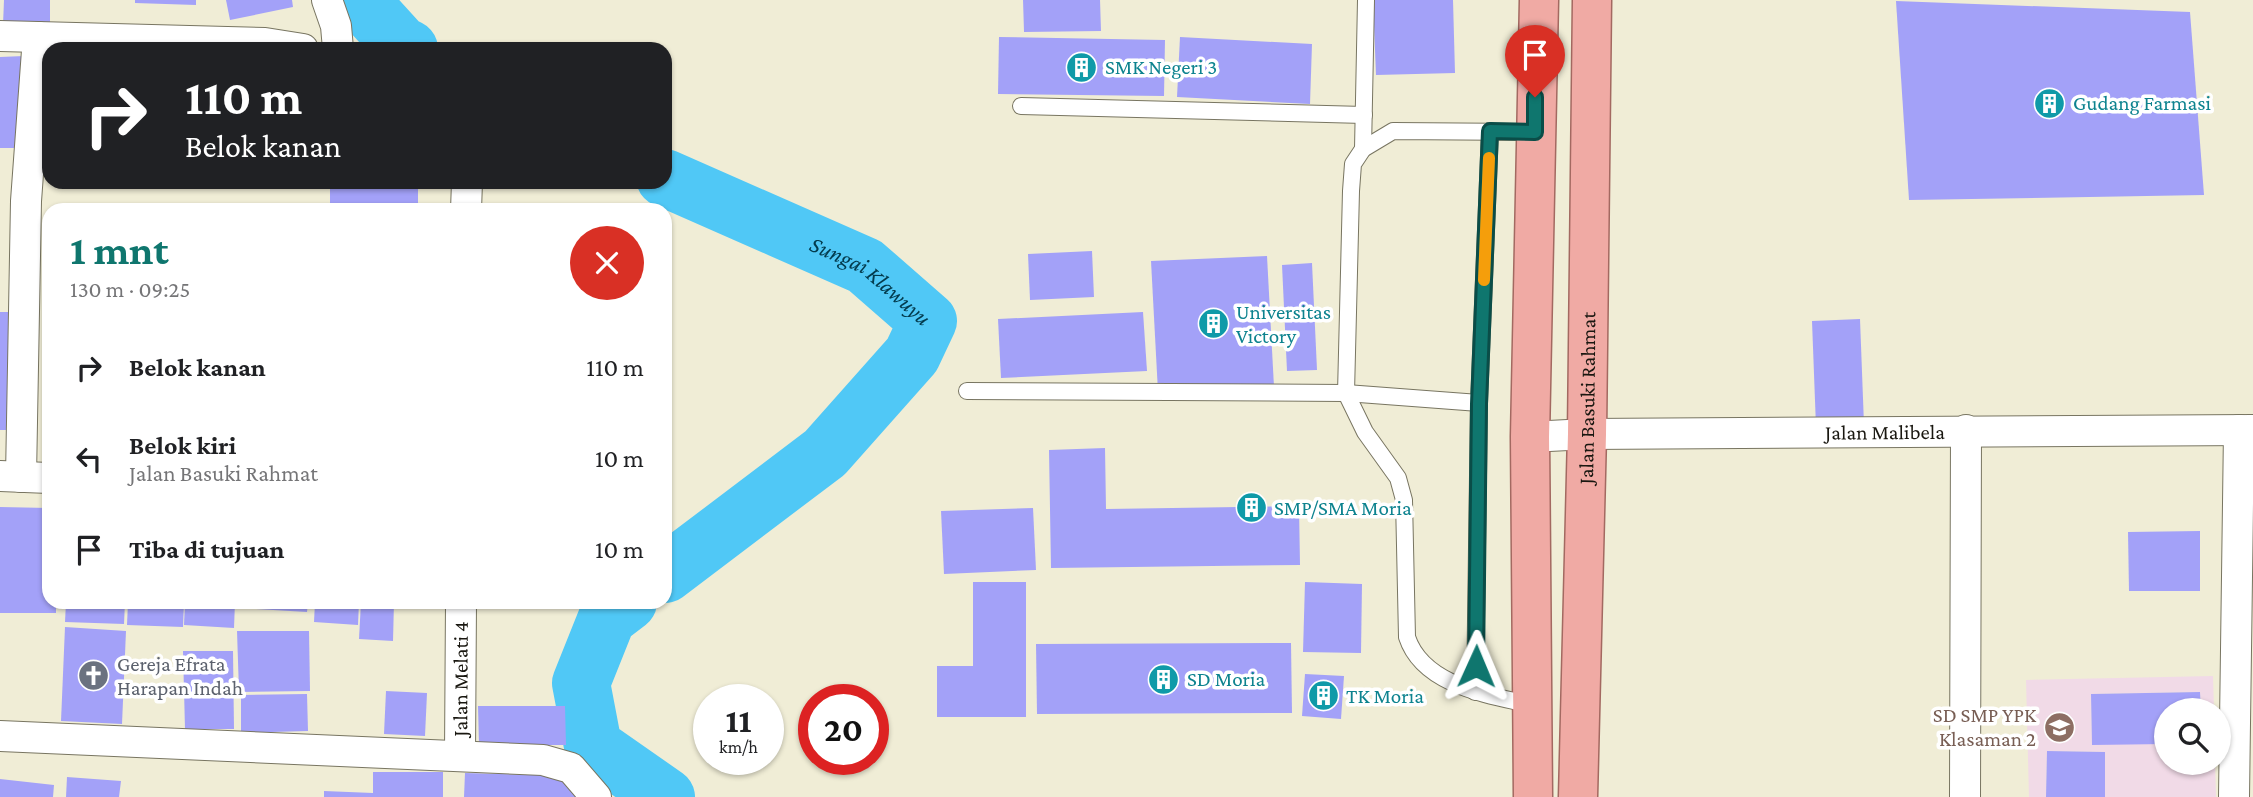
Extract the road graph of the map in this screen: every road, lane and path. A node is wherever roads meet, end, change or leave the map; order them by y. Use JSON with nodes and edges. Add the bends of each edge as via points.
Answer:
{"nodes":[{"id":1,"x":327,"y":0,"type":"edge"},
{"id":2,"x":1366,"y":0,"type":"edge"},
{"id":3,"x":1539,"y":0,"type":"edge"},
{"id":4,"x":1592,"y":0,"type":"edge"},
{"id":5,"x":0,"y":36,"type":"edge"},
{"id":6,"x":38,"y":37,"type":"junction"},
{"id":7,"x":227,"y":42,"type":"edge"},
{"id":8,"x":337,"y":42,"type":"edge"},
{"id":9,"x":1021,"y":106,"type":"dead end"},
{"id":10,"x":1364,"y":115,"type":"junction"},
{"id":11,"x":1490,"y":131,"type":"junction"},
{"id":12,"x":1535,"y":132,"type":"junction"},
{"id":13,"x":1363,"y":149,"type":"junction"},
{"id":14,"x":967,"y":391,"type":"dead end"},
{"id":15,"x":1346,"y":393,"type":"junction"},
{"id":16,"x":1479,"y":404,"type":"junction"},
{"id":17,"x":1966,"y":430,"type":"junction"},
{"id":18,"x":2246,"y":430,"type":"edge"},
{"id":19,"x":1587,"y":434,"type":"junction"},
{"id":20,"x":1530,"y":437,"type":"junction"},
{"id":21,"x":23,"y":477,"type":"edge"},
{"id":22,"x":461,"y":609,"type":"edge"},
{"id":23,"x":1475,"y":692,"type":"junction"},
{"id":24,"x":1532,"y":705,"type":"junction"},
{"id":25,"x":0,"y":736,"type":"edge"},
{"id":26,"x":460,"y":754,"type":"junction"},
{"id":27,"x":596,"y":797,"type":"edge"},
{"id":28,"x":1533,"y":797,"type":"edge"},
{"id":29,"x":1578,"y":797,"type":"edge"},
{"id":30,"x":1965,"y":797,"type":"edge"},
{"id":31,"x":2234,"y":797,"type":"edge"}],
"edges":[{"from":1,"to":8,"type":"street"},
{"from":2,"to":10,"type":"lane"},
{"from":3,"to":12,"type":"highway"},
{"from":4,"to":19,"type":"highway","name":"Jalan Basuki Rahmat"},
{"from":5,"to":6,"type":"street"},
{"from":6,"to":7,"type":"street"},
{"from":6,"to":21,"type":"street","via":[[26,201]]},
{"from":9,"to":10,"type":"lane"},
{"from":10,"to":13,"type":"lane"},
{"from":11,"to":12,"type":"lane"},
{"from":11,"to":13,"type":"lane","via":[[1393,131]]},
{"from":11,"to":16,"type":"lane"},
{"from":12,"to":20,"type":"highway"},
{"from":13,"to":15,"type":"lane","via":[[1353,164],[1351,191]]},
{"from":14,"to":15,"type":"lane"},
{"from":15,"to":16,"type":"lane"},
{"from":15,"to":23,"type":"lane","via":[[1355,415],[1398,478],[1404,500],[1406,637],[1410,647],[1433,671]]},
{"from":16,"to":23,"type":"lane"},
{"from":17,"to":18,"type":"street","name":"Jalan Malibela"},
{"from":17,"to":19,"type":"street","name":"Jalan Malibela"},
{"from":17,"to":30,"type":"street"},
{"from":18,"to":31,"type":"street","name":"Jalan Malibela"},
{"from":19,"to":20,"type":"street","name":"Jalan Malibela"},
{"from":19,"to":29,"type":"highway","name":"Jalan Basuki Rahmat"},
{"from":20,"to":24,"type":"highway"},
{"from":22,"to":26,"type":"street","name":"Jalan Melati 4"},
{"from":23,"to":24,"type":"lane"},
{"from":24,"to":28,"type":"highway"},
{"from":25,"to":26,"type":"street"},
{"from":26,"to":27,"type":"street","via":[[562,764],[578,772]]}]}
